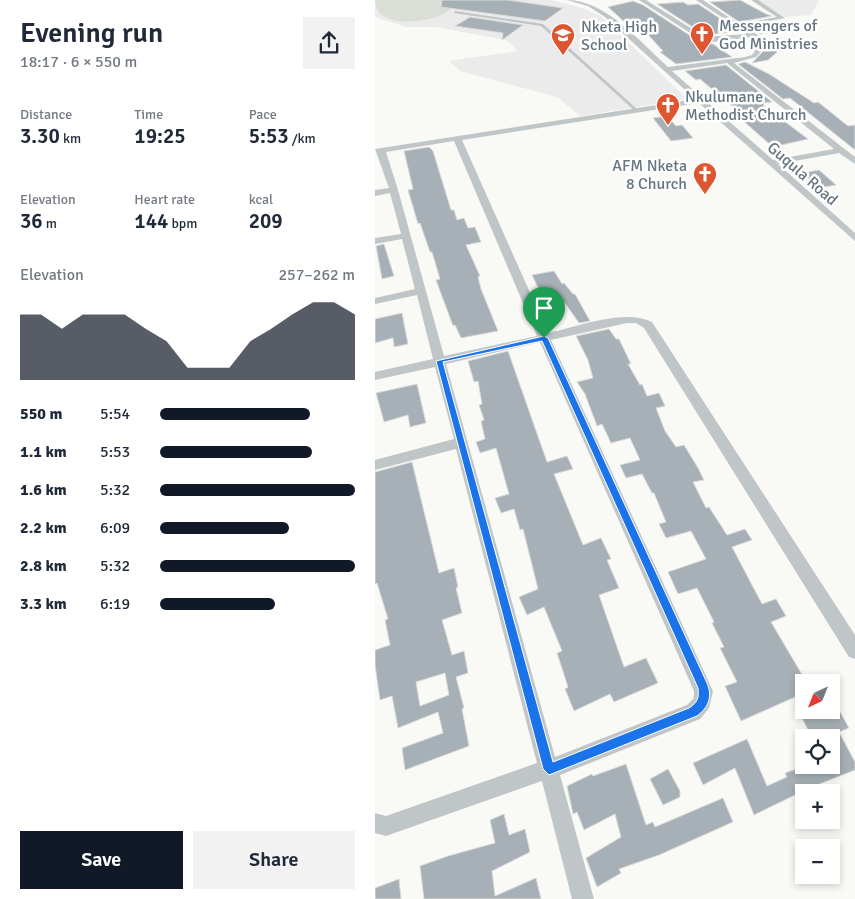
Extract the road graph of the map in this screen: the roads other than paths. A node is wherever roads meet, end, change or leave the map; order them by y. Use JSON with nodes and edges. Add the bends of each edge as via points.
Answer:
{"nodes":[{"id":1,"x":569,"y":0,"type":"edge"},
{"id":2,"x":642,"y":0,"type":"edge"},
{"id":3,"x":699,"y":0,"type":"edge"},
{"id":4,"x":754,"y":0,"type":"edge"},
{"id":5,"x":590,"y":3,"type":"edge"},
{"id":6,"x":455,"y":12,"type":"dead end"},
{"id":7,"x":740,"y":25,"type":"junction"},
{"id":8,"x":755,"y":35,"type":"junction"},
{"id":9,"x":728,"y":62,"type":"junction"},
{"id":10,"x":668,"y":69,"type":"junction"},
{"id":11,"x":701,"y":100,"type":"junction"},
{"id":12,"x":636,"y":110,"type":"junction"},
{"id":13,"x":457,"y":138,"type":"junction"},
{"id":14,"x":378,"y":150,"type":"edge"},
{"id":15,"x":841,"y":150,"type":"junction"},
{"id":16,"x":855,"y":160,"type":"edge"},
{"id":17,"x":770,"y":163,"type":"junction"},
{"id":18,"x":394,"y":190,"type":"junction"},
{"id":19,"x":375,"y":193,"type":"edge"},
{"id":20,"x":405,"y":236,"type":"junction"},
{"id":21,"x":855,"y":238,"type":"edge"},
{"id":22,"x":375,"y":241,"type":"edge"},
{"id":23,"x":421,"y":291,"type":"junction"},
{"id":24,"x":375,"y":301,"type":"edge"},
{"id":25,"x":544,"y":338,"type":"junction"},
{"id":26,"x":439,"y":361,"type":"junction"},
{"id":27,"x":375,"y":376,"type":"edge"},
{"id":28,"x":461,"y":442,"type":"junction"},
{"id":29,"x":375,"y":465,"type":"edge"},
{"id":30,"x":855,"y":651,"type":"edge"},
{"id":31,"x":549,"y":769,"type":"junction"},
{"id":32,"x":375,"y":823,"type":"edge"},
{"id":33,"x":583,"y":899,"type":"edge"}],
"edges":[{"from":1,"to":5,"type":"street","name":"Guqula Road"},
{"from":2,"to":8,"type":"street","via":[[703,39]]},
{"from":3,"to":7,"type":"street"},
{"from":4,"to":7,"type":"street","via":[[782,18]]},
{"from":5,"to":10,"type":"street","name":"Guqula Road"},
{"from":6,"to":12,"type":"lane","via":[[542,25]]},
{"from":7,"to":8,"type":"street"},
{"from":8,"to":9,"type":"street","via":[[764,44],[757,54]]},
{"from":9,"to":10,"type":"street"},
{"from":9,"to":15,"type":"street"},
{"from":10,"to":11,"type":"street","name":"Guqula Road"},
{"from":11,"to":12,"type":"street"},
{"from":11,"to":17,"type":"street","name":"Guqula Road"},
{"from":12,"to":13,"type":"street"},
{"from":13,"to":14,"type":"street"},
{"from":13,"to":25,"type":"street"},
{"from":14,"to":18,"type":"street"},
{"from":15,"to":16,"type":"street"},
{"from":15,"to":17,"type":"street"},
{"from":17,"to":21,"type":"street","name":"Guqula Road"},
{"from":18,"to":19,"type":"street"},
{"from":18,"to":20,"type":"street"},
{"from":20,"to":22,"type":"street"},
{"from":20,"to":23,"type":"street"},
{"from":23,"to":24,"type":"street"},
{"from":23,"to":26,"type":"street"},
{"from":25,"to":26,"type":"street"},
{"from":25,"to":30,"type":"street","via":[[627,319],[648,325]]},
{"from":25,"to":31,"type":"street","via":[[703,687],[705,698],[693,712]]},
{"from":26,"to":27,"type":"street"},
{"from":26,"to":28,"type":"street"},
{"from":28,"to":29,"type":"street"},
{"from":28,"to":31,"type":"street"},
{"from":31,"to":32,"type":"street","via":[[386,826]]},
{"from":31,"to":33,"type":"street"}]}
